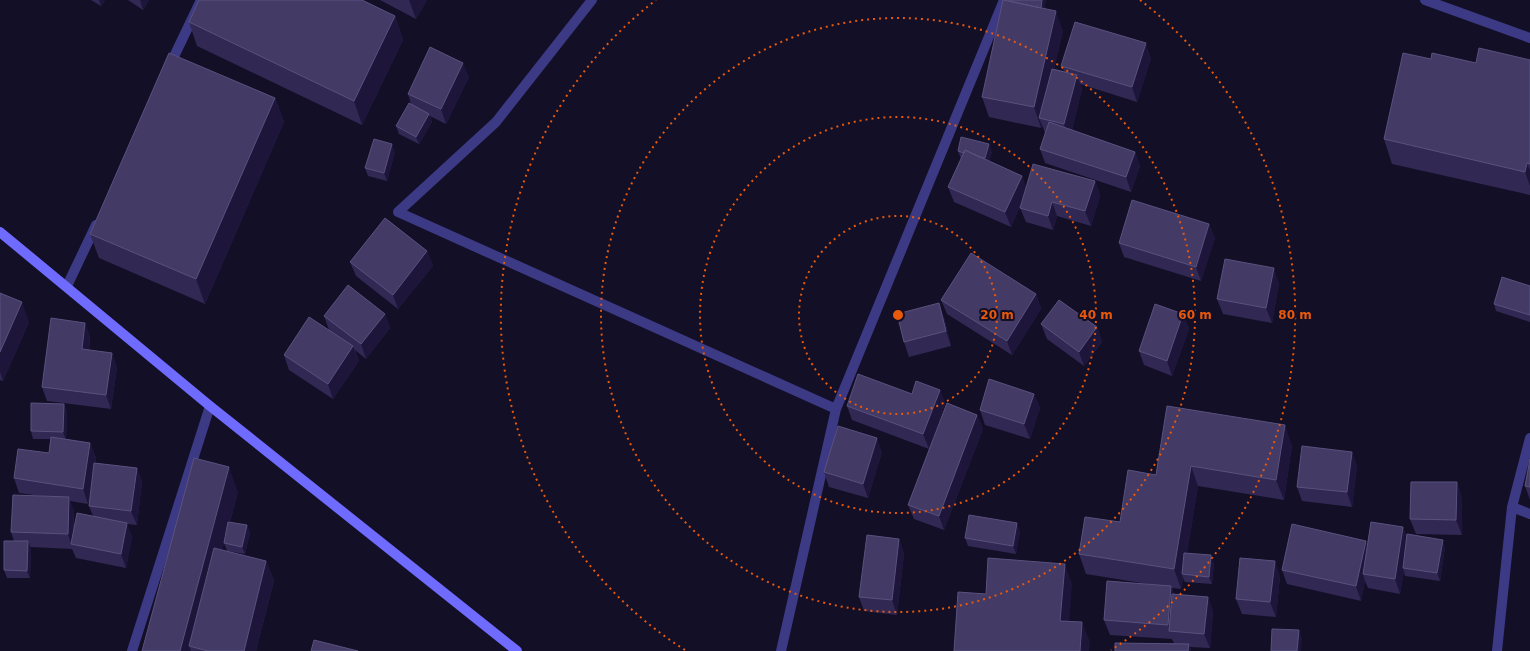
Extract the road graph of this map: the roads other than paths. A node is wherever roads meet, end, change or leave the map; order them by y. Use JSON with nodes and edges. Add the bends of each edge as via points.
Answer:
{"nodes":[{"id":1,"x":201,"y":0,"type":"edge"},
{"id":2,"x":592,"y":0,"type":"edge"},
{"id":3,"x":1004,"y":0,"type":"edge"},
{"id":4,"x":1424,"y":0,"type":"edge"},
{"id":5,"x":1530,"y":38,"type":"edge"},
{"id":6,"x":164,"y":79,"type":"edge"},
{"id":7,"x":100,"y":214,"type":"edge"},
{"id":8,"x":0,"y":232,"type":"edge"},
{"id":9,"x":67,"y":286,"type":"junction"},
{"id":10,"x":210,"y":406,"type":"junction"},
{"id":11,"x":836,"y":409,"type":"junction"},
{"id":12,"x":1530,"y":438,"type":"edge"},
{"id":13,"x":1512,"y":507,"type":"junction"},
{"id":14,"x":1530,"y":514,"type":"edge"},
{"id":15,"x":132,"y":651,"type":"edge"},
{"id":16,"x":517,"y":651,"type":"edge"},
{"id":17,"x":781,"y":651,"type":"edge"},
{"id":18,"x":1497,"y":651,"type":"edge"}],
"edges":[{"from":1,"to":6,"type":"street"},
{"from":2,"to":11,"type":"street","via":[[496,122],[398,212]]},
{"from":3,"to":11,"type":"street"},
{"from":4,"to":5,"type":"street"},
{"from":7,"to":9,"type":"street"},
{"from":8,"to":9,"type":"street"},
{"from":9,"to":10,"type":"street"},
{"from":10,"to":15,"type":"street"},
{"from":10,"to":16,"type":"street"},
{"from":11,"to":17,"type":"street"},
{"from":12,"to":13,"type":"street"},
{"from":13,"to":14,"type":"street"},
{"from":13,"to":18,"type":"street"}]}
